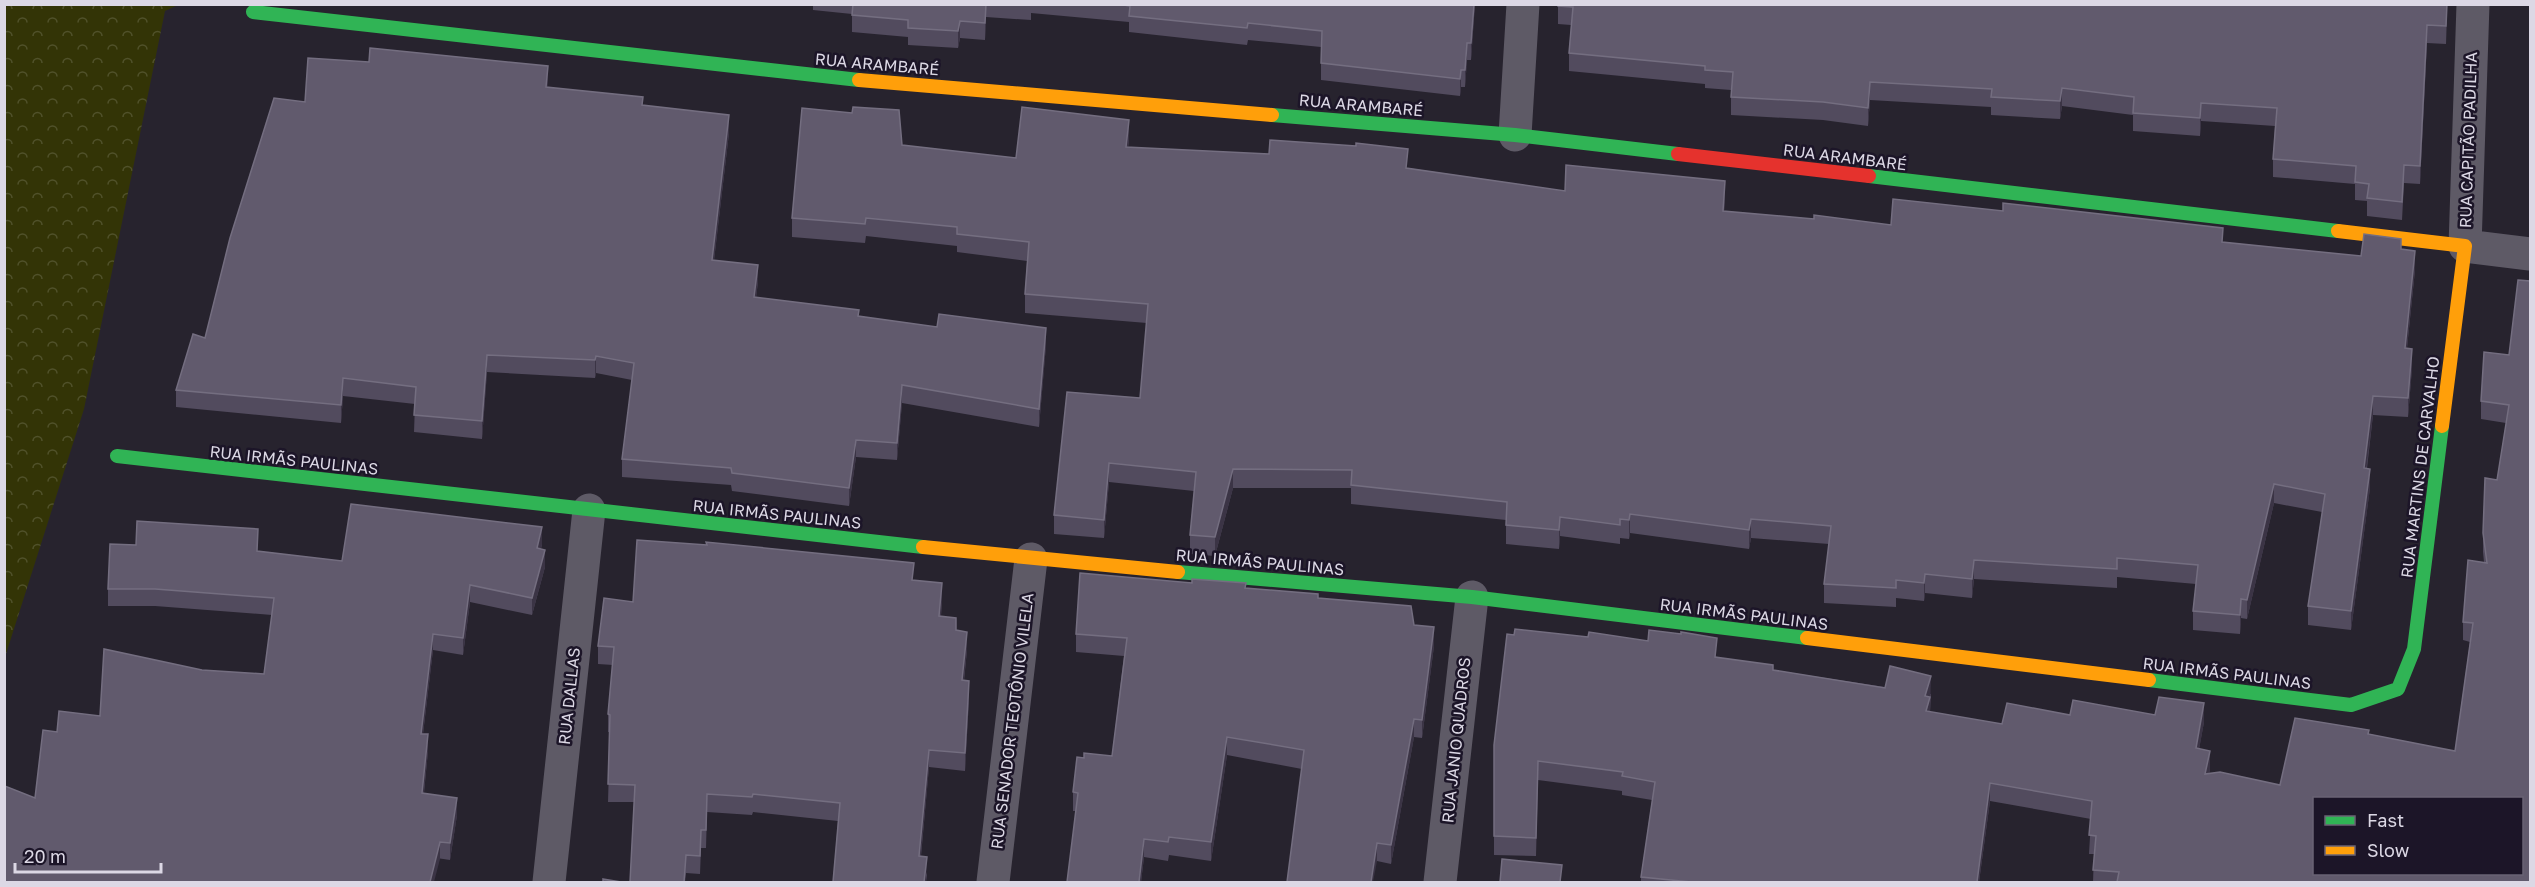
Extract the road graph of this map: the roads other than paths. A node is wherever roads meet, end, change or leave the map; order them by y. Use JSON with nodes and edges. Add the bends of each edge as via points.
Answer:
{"nodes":[{"id":1,"x":1523,"y":4,"type":"edge"},
{"id":2,"x":2473,"y":4,"type":"edge"},
{"id":3,"x":253,"y":12,"type":"dead end"},
{"id":4,"x":1515,"y":135,"type":"junction"},
{"id":5,"x":2465,"y":246,"type":"junction"},
{"id":6,"x":2530,"y":254,"type":"edge"},
{"id":7,"x":117,"y":456,"type":"dead end"},
{"id":8,"x":589,"y":510,"type":"junction"},
{"id":9,"x":1031,"y":559,"type":"junction"},
{"id":10,"x":1472,"y":597,"type":"junction"},
{"id":11,"x":2398,"y":689,"type":"joint"},
{"id":12,"x":549,"y":882,"type":"edge"},
{"id":13,"x":993,"y":882,"type":"edge"},
{"id":14,"x":1440,"y":882,"type":"edge"}],
"edges":[{"from":1,"to":4,"type":"street"},
{"from":2,"to":5,"type":"street","name":"RUA CAPITÃO PADILHA"},
{"from":3,"to":4,"type":"street","name":"RUA ARAMBARÉ","via":[[866,81]]},
{"from":4,"to":5,"type":"street","name":"RUA ARAMBARÉ"},
{"from":5,"to":6,"type":"street","name":"RUA CAPITÃO PADILHA"},
{"from":5,"to":11,"type":"street","name":"RUA MARTINS DE CARVALHO","via":[[2414,649]]},
{"from":7,"to":8,"type":"street","name":"RUA IRMÃS PAULINAS"},
{"from":8,"to":9,"type":"street","name":"RUA IRMÃS PAULINAS"},
{"from":8,"to":12,"type":"street","name":"RUA DALLAS"},
{"from":9,"to":10,"type":"street","name":"RUA IRMÃS PAULINAS"},
{"from":9,"to":13,"type":"street","name":"RUA SENADOR TEOTÔNIO VILELA"},
{"from":10,"to":11,"type":"street","name":"RUA IRMÃS PAULINAS","via":[[2351,705]]},
{"from":10,"to":14,"type":"street","name":"RUA JANIO QUADROS"}]}
